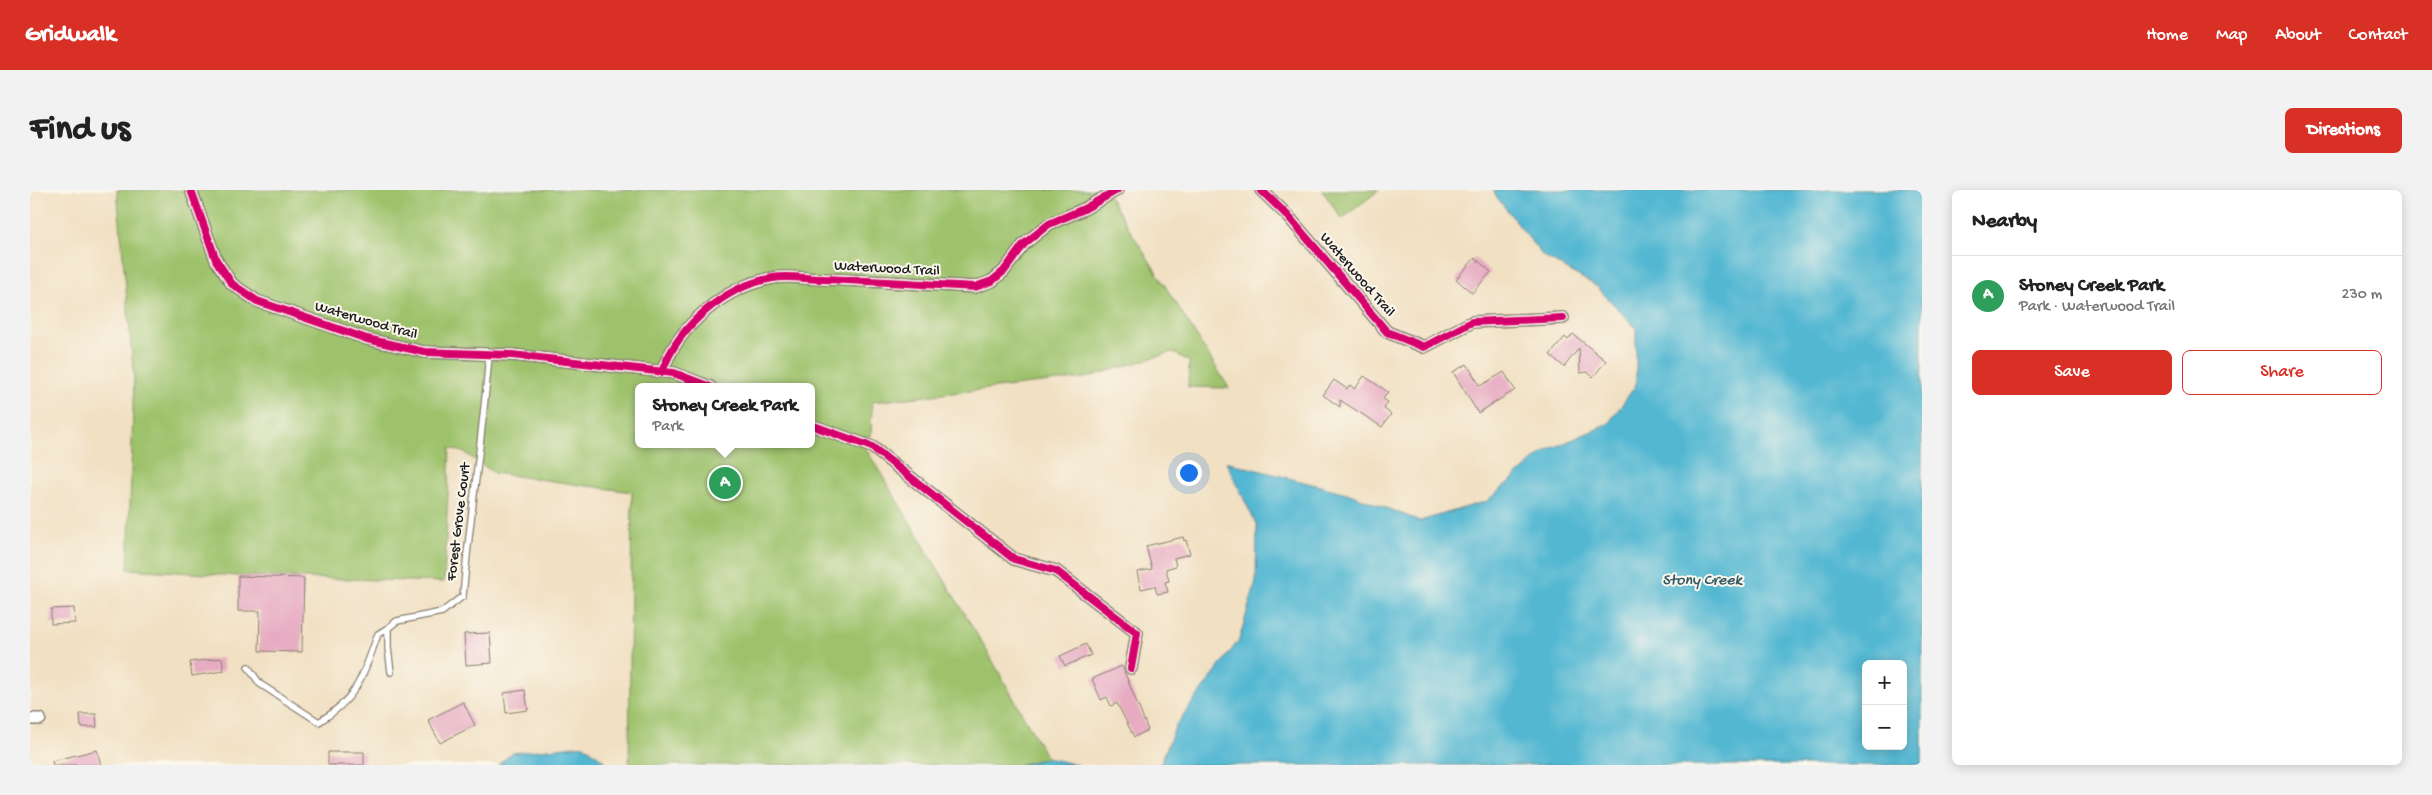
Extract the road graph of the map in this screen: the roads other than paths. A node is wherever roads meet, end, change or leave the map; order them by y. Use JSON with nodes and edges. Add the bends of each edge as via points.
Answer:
{"nodes":[{"id":1,"x":191,"y":190,"type":"edge"},
{"id":2,"x":1117,"y":190,"type":"edge"},
{"id":3,"x":1261,"y":190,"type":"edge"},
{"id":4,"x":1563,"y":318,"type":"dead end"},
{"id":5,"x":489,"y":354,"type":"junction"},
{"id":6,"x":662,"y":372,"type":"junction"},
{"id":7,"x":699,"y":383,"type":"edge"},
{"id":8,"x":815,"y":426,"type":"edge"},
{"id":9,"x":388,"y":628,"type":"junction"},
{"id":10,"x":248,"y":667,"type":"dead end"},
{"id":11,"x":1131,"y":668,"type":"dead end"},
{"id":12,"x":391,"y":672,"type":"dead end"}],
"edges":[{"from":1,"to":5,"type":"street","name":"Waterwood Trail","via":[[216,260],[232,284],[257,301],[367,338],[424,352]]},
{"from":2,"to":6,"type":"street","name":"Waterwood Trail","via":[[1049,224],[1024,244],[1004,271],[992,281],[975,288],[774,278],[738,289],[707,310],[686,330]]},
{"from":3,"to":4,"type":"street","name":"Waterwood Trail","via":[[1288,216],[1387,332],[1424,347],[1472,322]]},
{"from":5,"to":6,"type":"street","name":"Waterwood Trail"},
{"from":5,"to":9,"type":"lane","name":"Forest Grove Court","via":[[463,596],[442,612],[397,620]]},
{"from":6,"to":7,"type":"street","name":"Waterwood Trail"},
{"from":8,"to":11,"type":"street","via":[[872,447],[1014,559],[1056,571],[1137,633]]},
{"from":9,"to":10,"type":"lane","via":[[378,634],[362,679],[348,700],[319,722],[260,684]]},
{"from":9,"to":12,"type":"lane"}]}
